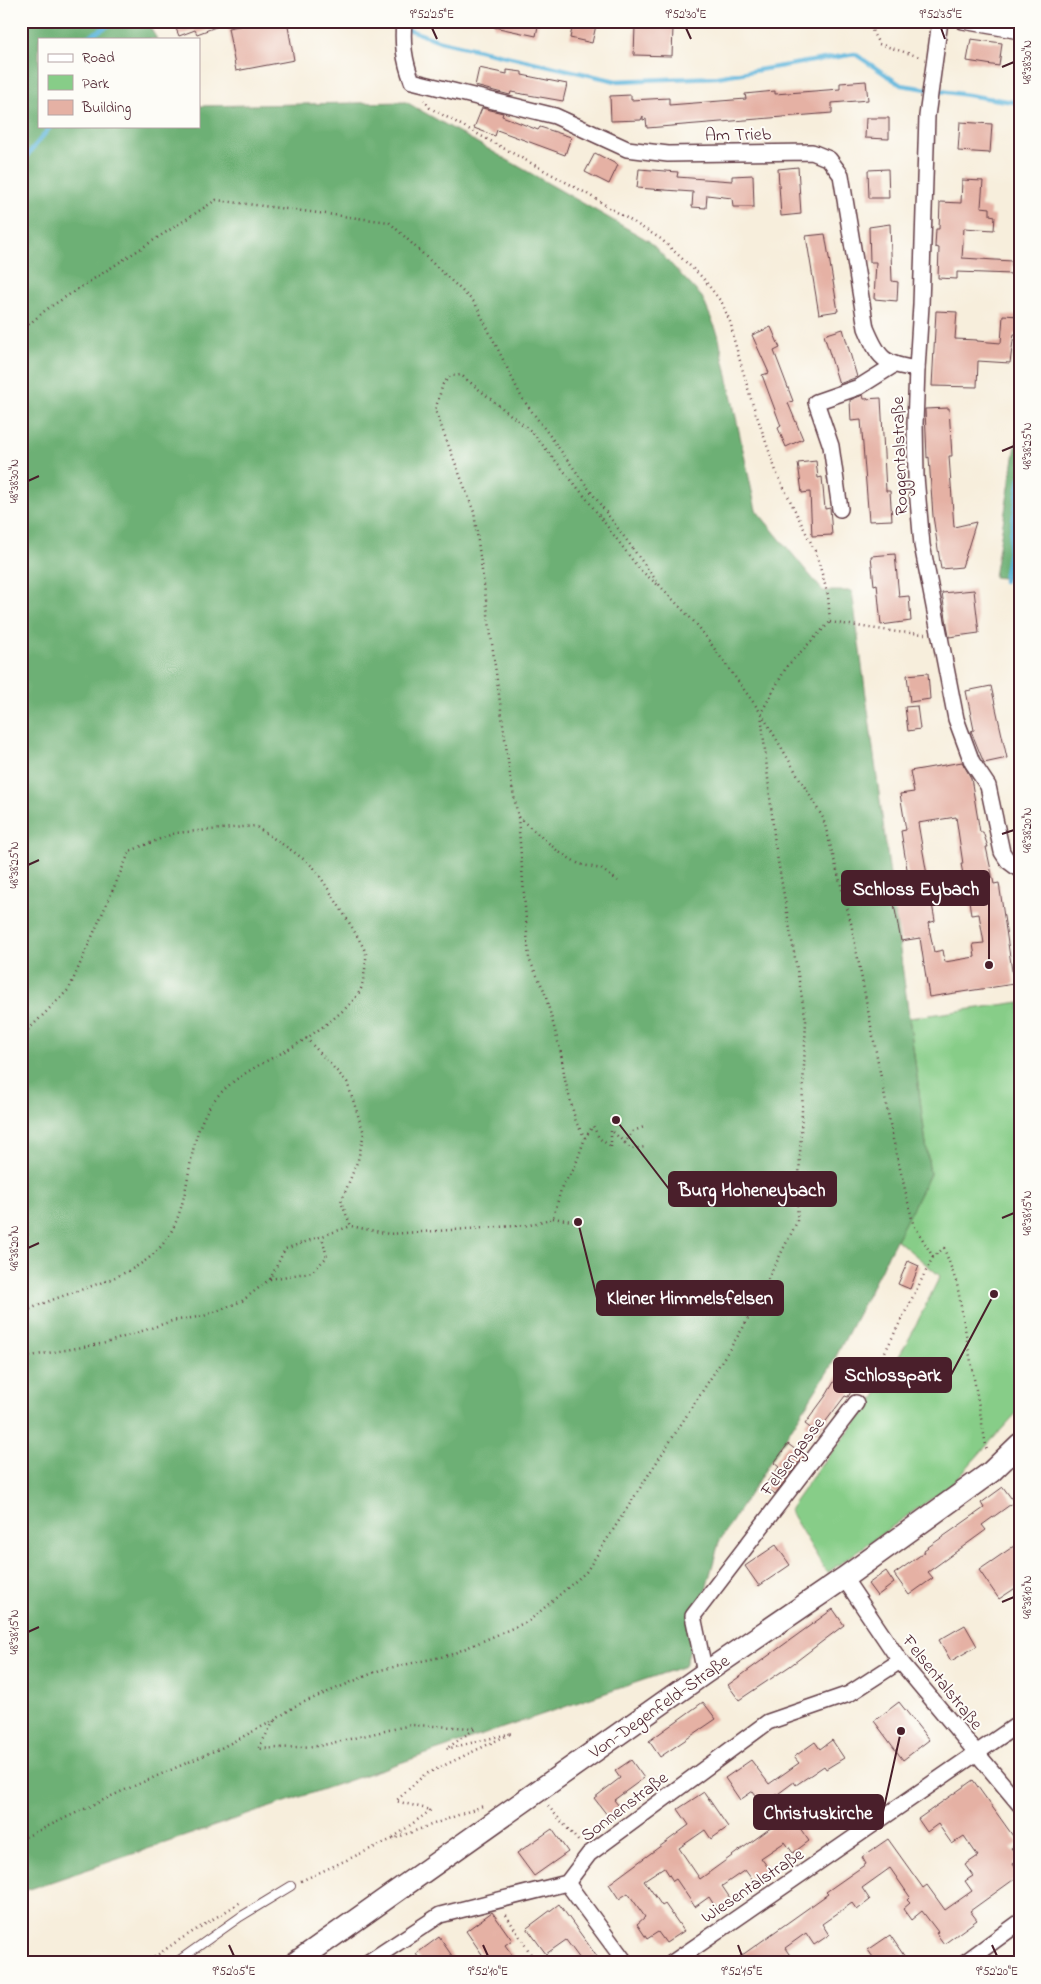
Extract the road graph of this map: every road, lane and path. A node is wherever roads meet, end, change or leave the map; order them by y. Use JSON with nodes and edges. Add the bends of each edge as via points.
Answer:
{"nodes":[{"id":1,"x":404,"y":21,"type":"edge"},
{"id":2,"x":870,"y":21,"type":"edge"},
{"id":3,"x":940,"y":21,"type":"edge"},
{"id":4,"x":962,"y":21,"type":"edge"},
{"id":5,"x":1020,"y":31,"type":"edge"},
{"id":6,"x":934,"y":61,"type":"junction"},
{"id":7,"x":412,"y":81,"type":"junction"},
{"id":8,"x":21,"y":331,"type":"edge"},
{"id":9,"x":894,"y":365,"type":"junction"},
{"id":10,"x":917,"y":369,"type":"junction"},
{"id":11,"x":840,"y":510,"type":"dead end"},
{"id":12,"x":661,"y":587,"type":"junction"},
{"id":13,"x":830,"y":622,"type":"junction"},
{"id":14,"x":940,"y":634,"type":"junction"},
{"id":15,"x":761,"y":713,"type":"junction"},
{"id":16,"x":518,"y":817,"type":"junction"},
{"id":17,"x":1020,"y":870,"type":"edge"},
{"id":18,"x":618,"y":881,"type":"dead end"},
{"id":19,"x":21,"y":1037,"type":"edge"},
{"id":20,"x":306,"y":1038,"type":"junction"},
{"id":21,"x":644,"y":1127,"type":"dead end"},
{"id":22,"x":585,"y":1138,"type":"junction"},
{"id":23,"x":624,"y":1143,"type":"junction"},
{"id":24,"x":646,"y":1147,"type":"dead end"},
{"id":25,"x":554,"y":1218,"type":"junction"},
{"id":26,"x":578,"y":1222,"type":"dead end"},
{"id":27,"x":351,"y":1226,"type":"junction"},
{"id":28,"x":322,"y":1237,"type":"junction"},
{"id":29,"x":933,"y":1257,"type":"junction"},
{"id":30,"x":270,"y":1279,"type":"junction"},
{"id":31,"x":21,"y":1314,"type":"edge"},
{"id":32,"x":21,"y":1360,"type":"edge"},
{"id":33,"x":856,"y":1403,"type":"joint"},
{"id":34,"x":1020,"y":1444,"type":"edge"},
{"id":35,"x":988,"y":1456,"type":"dead end"},
{"id":36,"x":844,"y":1578,"type":"junction"},
{"id":37,"x":900,"y":1661,"type":"junction"},
{"id":38,"x":705,"y":1673,"type":"junction"},
{"id":39,"x":274,"y":1720,"type":"junction"},
{"id":40,"x":1020,"y":1724,"type":"edge"},
{"id":41,"x":977,"y":1754,"type":"junction"},
{"id":42,"x":536,"y":1793,"type":"junction"},
{"id":43,"x":1020,"y":1805,"type":"edge"},
{"id":44,"x":483,"y":1806,"type":"dead end"},
{"id":45,"x":21,"y":1839,"type":"edge"},
{"id":46,"x":390,"y":1840,"type":"junction"},
{"id":47,"x":589,"y":1854,"type":"junction"},
{"id":48,"x":567,"y":1883,"type":"junction"},
{"id":49,"x":291,"y":1886,"type":"joint"},
{"id":50,"x":267,"y":1900,"type":"junction"},
{"id":51,"x":497,"y":1901,"type":"junction"},
{"id":52,"x":1020,"y":1922,"type":"edge"},
{"id":53,"x":532,"y":1956,"type":"dead end"},
{"id":54,"x":146,"y":1963,"type":"edge"},
{"id":55,"x":174,"y":1963,"type":"edge"},
{"id":56,"x":295,"y":1963,"type":"edge"},
{"id":57,"x":367,"y":1963,"type":"edge"},
{"id":58,"x":626,"y":1963,"type":"edge"},
{"id":59,"x":672,"y":1963,"type":"edge"},
{"id":60,"x":964,"y":1963,"type":"edge"}],
"edges":[{"from":1,"to":7,"type":"street","via":[[404,61]]},
{"from":2,"to":6,"type":"path","via":[[880,44]]},
{"from":3,"to":6,"type":"street","name":"Roggentalstraße"},
{"from":4,"to":5,"type":"street"},
{"from":6,"to":10,"type":"street","name":"Roggentalstraße","via":[[929,100]]},
{"from":7,"to":9,"type":"street","name":"Am Trieb","via":[[555,116],[627,149],[668,154],[812,152],[829,159],[841,175],[866,328],[876,351]]},
{"from":7,"to":13,"type":"path","via":[[430,108],[584,192],[661,239],[703,278],[722,303],[731,324],[776,474],[816,553],[828,595]]},
{"from":8,"to":12,"type":"path","via":[[47,309],[216,200],[390,222],[475,303],[522,398]]},
{"from":9,"to":10,"type":"street"},
{"from":9,"to":11,"type":"street","via":[[858,387],[816,402],[831,446]]},
{"from":10,"to":14,"type":"street","name":"Roggentalstraße","via":[[916,468],[920,526]]},
{"from":12,"to":15,"type":"path","via":[[698,626]]},
{"from":12,"to":16,"type":"path","via":[[639,569],[532,432],[461,376],[450,376],[443,384],[435,410],[474,512]]},
{"from":13,"to":14,"type":"path","via":[[897,632]]},
{"from":13,"to":15,"type":"path","via":[[787,666]]},
{"from":14,"to":17,"type":"street","name":"Roggentalstraße","via":[[956,719],[972,762],[988,786],[1002,852]]},
{"from":15,"to":29,"type":"path","via":[[823,818],[851,923],[893,1139],[913,1223]]},
{"from":15,"to":39,"type":"path","via":[[775,844],[806,1021],[798,1222],[744,1328],[586,1572],[528,1621],[450,1654],[380,1670],[294,1706]]},
{"from":16,"to":18,"type":"path","via":[[559,852],[579,864],[601,869]]},
{"from":16,"to":22,"type":"path","via":[[529,959],[544,990],[576,1122]]},
{"from":19,"to":20,"type":"path","via":[[69,989],[130,851],[175,833],[255,826],[314,868],[367,952],[361,990],[341,1011]]},
{"from":20,"to":27,"type":"path","via":[[347,1082],[364,1133],[358,1160],[341,1202]]},
{"from":20,"to":31,"type":"path","via":[[250,1070],[223,1090],[208,1109],[193,1150],[184,1201],[170,1235],[148,1258],[124,1273]]},
{"from":21,"to":23,"type":"path","via":[[633,1131]]},
{"from":22,"to":23,"type":"path","via":[[592,1126],[599,1138],[611,1147],[611,1130]]},
{"from":22,"to":25,"type":"path","via":[[574,1169],[562,1186]]},
{"from":23,"to":24,"type":"path","via":[[632,1149]]},
{"from":25,"to":26,"type":"path"},
{"from":25,"to":27,"type":"path","via":[[530,1225],[389,1234]]},
{"from":27,"to":28,"type":"path"},
{"from":28,"to":30,"type":"path","via":[[285,1249]]},
{"from":28,"to":30,"type":"path","via":[[327,1257],[312,1272]]},
{"from":29,"to":33,"type":"path"},
{"from":29,"to":35,"type":"path","via":[[944,1248],[957,1284]]},
{"from":30,"to":32,"type":"path","via":[[242,1301],[204,1316],[172,1321],[106,1343]]},
{"from":33,"to":38,"type":"street","name":"Felsengasse","via":[[693,1616]]},
{"from":34,"to":36,"type":"main road","name":"Von-Degenfeld-Straße","via":[[991,1472]]},
{"from":36,"to":37,"type":"street","name":"Felsentalstraße"},
{"from":36,"to":38,"type":"main road","name":"Von-Degenfeld-Straße"},
{"from":37,"to":41,"type":"street","name":"Felsentalstraße"},
{"from":37,"to":47,"type":"street","name":"Sonnenstraße","via":[[849,1694],[768,1722]]},
{"from":38,"to":42,"type":"main road","name":"Von-Degenfeld-Straße"},
{"from":39,"to":45,"type":"path","via":[[221,1748]]},
{"from":39,"to":46,"type":"path","via":[[258,1749],[319,1746],[411,1725],[476,1728],[446,1749],[512,1733],[424,1775],[396,1801],[431,1810]]},
{"from":40,"to":41,"type":"street","name":"Wiesentalstraße"},
{"from":41,"to":43,"type":"street","name":"Felsentalstraße"},
{"from":41,"to":59,"type":"street","name":"Wiesentalstraße"},
{"from":42,"to":47,"type":"path"},
{"from":42,"to":56,"type":"main road","name":"Von-Degenfeld-Straße"},
{"from":44,"to":46,"type":"path"},
{"from":46,"to":49,"type":"path"},
{"from":47,"to":48,"type":"street","name":"Sonnenstraße"},
{"from":48,"to":51,"type":"street"},
{"from":48,"to":58,"type":"street"},
{"from":49,"to":50,"type":"lane"},
{"from":50,"to":54,"type":"path","via":[[239,1902]]},
{"from":50,"to":55,"type":"lane"},
{"from":51,"to":53,"type":"path"},
{"from":51,"to":57,"type":"street","via":[[440,1915]]},
{"from":52,"to":60,"type":"street"}]}
